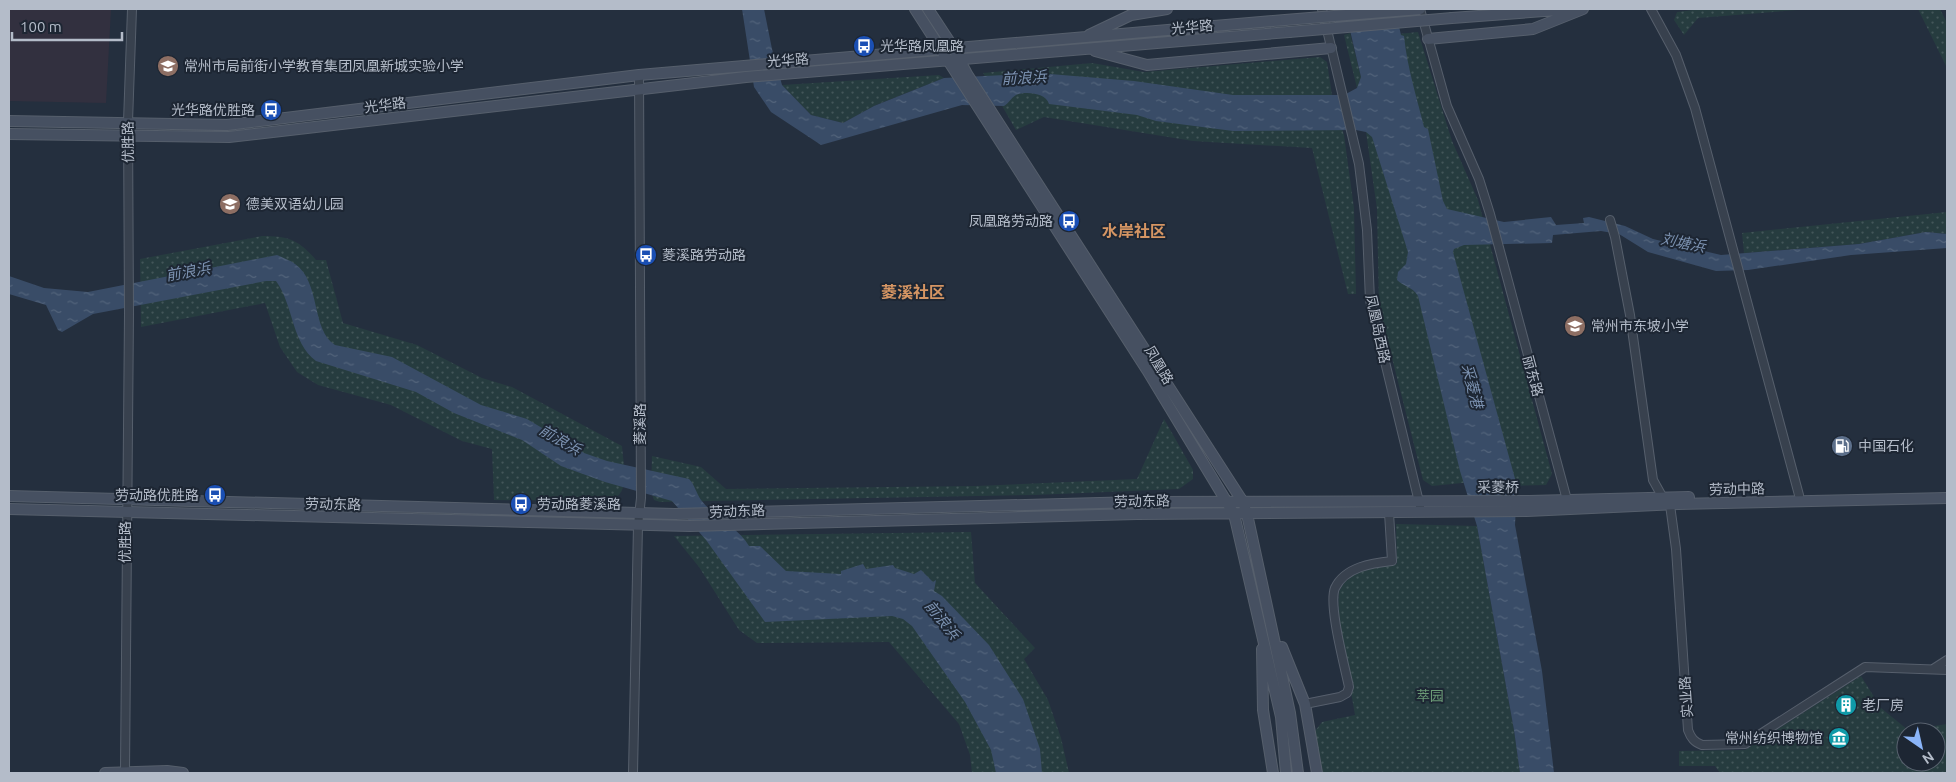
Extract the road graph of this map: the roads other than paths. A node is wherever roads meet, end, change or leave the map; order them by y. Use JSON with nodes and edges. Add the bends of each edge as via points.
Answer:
{"nodes":[{"id":1,"x":132,"y":9,"type":"edge"},
{"id":2,"x":915,"y":9,"type":"edge"},
{"id":3,"x":928,"y":9,"type":"edge"},
{"id":4,"x":1168,"y":9,"type":"edge"},
{"id":5,"x":1322,"y":9,"type":"edge"},
{"id":6,"x":1420,"y":9,"type":"edge"},
{"id":7,"x":1571,"y":9,"type":"edge"},
{"id":8,"x":1583,"y":9,"type":"edge"},
{"id":9,"x":1651,"y":9,"type":"edge"},
{"id":10,"x":1083,"y":38,"type":"junction"},
{"id":11,"x":1428,"y":39,"type":"junction"},
{"id":12,"x":953,"y":47,"type":"junction"},
{"id":13,"x":1331,"y":48,"type":"junction"},
{"id":14,"x":1089,"y":50,"type":"junction"},
{"id":15,"x":942,"y":51,"type":"junction"},
{"id":16,"x":960,"y":61,"type":"junction"},
{"id":17,"x":948,"y":62,"type":"junction"},
{"id":18,"x":639,"y":76,"type":"junction"},
{"id":19,"x":640,"y":88,"type":"junction"},
{"id":20,"x":9,"y":121,"type":"edge"},
{"id":21,"x":128,"y":122,"type":"junction"},
{"id":22,"x":9,"y":134,"type":"edge"},
{"id":23,"x":129,"y":136,"type":"junction"},
{"id":24,"x":1610,"y":220,"type":"dead end"},
{"id":25,"x":1947,"y":492,"type":"edge"},
{"id":26,"x":1799,"y":495,"type":"junction"},
{"id":27,"x":9,"y":496,"type":"edge"},
{"id":28,"x":1947,"y":498,"type":"edge"},
{"id":29,"x":127,"y":500,"type":"junction"},
{"id":30,"x":1418,"y":500,"type":"junction"},
{"id":31,"x":1466,"y":500,"type":"joint"},
{"id":32,"x":1567,"y":500,"type":"junction"},
{"id":33,"x":1228,"y":502,"type":"junction"},
{"id":34,"x":1243,"y":502,"type":"junction"},
{"id":35,"x":1666,"y":502,"type":"junction"},
{"id":36,"x":1528,"y":506,"type":"junction"},
{"id":37,"x":9,"y":509,"type":"edge"},
{"id":38,"x":640,"y":512,"type":"junction"},
{"id":39,"x":1422,"y":512,"type":"junction"},
{"id":40,"x":1466,"y":512,"type":"joint"},
{"id":41,"x":125,"y":513,"type":"junction"},
{"id":42,"x":1390,"y":513,"type":"junction"},
{"id":43,"x":1234,"y":514,"type":"junction"},
{"id":44,"x":1248,"y":514,"type":"junction"},
{"id":45,"x":638,"y":525,"type":"junction"},
{"id":46,"x":1267,"y":624,"type":"junction"},
{"id":47,"x":1947,"y":660,"type":"edge"},
{"id":48,"x":1933,"y":670,"type":"junction"},
{"id":49,"x":1947,"y":670,"type":"edge"},
{"id":50,"x":1305,"y":704,"type":"junction"},
{"id":51,"x":125,"y":771,"type":"junction"},
{"id":52,"x":105,"y":773,"type":"edge"},
{"id":53,"x":183,"y":773,"type":"edge"},
{"id":54,"x":633,"y":773,"type":"edge"},
{"id":55,"x":1273,"y":773,"type":"edge"},
{"id":56,"x":1286,"y":773,"type":"edge"},
{"id":57,"x":1298,"y":773,"type":"edge"},
{"id":58,"x":1317,"y":773,"type":"edge"}],
"edges":[{"from":1,"to":21,"type":"street","name":"优胜路"},
{"from":2,"to":15,"type":"main road","name":"凤凰路"},
{"from":3,"to":12,"type":"main road","name":"凤凰路"},
{"from":4,"to":10,"type":"main road","via":[[1130,15]]},
{"from":5,"to":13,"type":"street"},
{"from":6,"to":10,"type":"main road","name":"光华路","bridge":true},
{"from":6,"to":11,"type":"street"},
{"from":7,"to":14,"type":"main road","name":"光华路","bridge":true},
{"from":8,"to":11,"type":"main road","via":[[1533,29]]},
{"from":9,"to":26,"type":"street","via":[[1676,55],[1695,108]]},
{"from":10,"to":12,"type":"main road","name":"光华路"},
{"from":11,"to":32,"type":"street","name":"丽东路","via":[[1447,106],[1479,179],[1490,214]]},
{"from":12,"to":15,"type":"main road","name":"光华路"},
{"from":12,"to":16,"type":"main road","name":"凤凰路"},
{"from":13,"to":14,"type":"main road","via":[[1147,66]]},
{"from":13,"to":30,"type":"street","name":"凤凰岛西路","via":[[1354,143],[1367,230],[1370,300]]},
{"from":14,"to":16,"type":"main road","name":"光华路"},
{"from":15,"to":17,"type":"main road","name":"凤凰路"},
{"from":15,"to":18,"type":"main road","name":"光华路"},
{"from":16,"to":17,"type":"main road","name":"光华路"},
{"from":16,"to":34,"type":"main road","name":"凤凰路"},
{"from":17,"to":19,"type":"main road","name":"光华路"},
{"from":17,"to":33,"type":"main road","name":"凤凰路"},
{"from":18,"to":19,"type":"street","name":"菱溪路"},
{"from":18,"to":21,"type":"main road","name":"光华路","via":[[227,125]]},
{"from":19,"to":23,"type":"main road","name":"光华路","via":[[229,137]]},
{"from":19,"to":38,"type":"street","name":"菱溪路"},
{"from":20,"to":21,"type":"main road","name":"光华路"},
{"from":21,"to":23,"type":"street","name":"优胜路"},
{"from":22,"to":23,"type":"main road","name":"光华路"},
{"from":23,"to":29,"type":"street","name":"优胜路"},
{"from":24,"to":35,"type":"street","via":[[1630,315],[1653,480]]},
{"from":25,"to":26,"type":"main road","name":"劳动中路"},
{"from":26,"to":35,"type":"main road","name":"劳动中路"},
{"from":27,"to":29,"type":"main road","name":"劳动东路"},
{"from":28,"to":35,"type":"main road","name":"劳动中路"},
{"from":29,"to":38,"type":"main road","name":"劳动东路"},
{"from":29,"to":41,"type":"street","name":"优胜路"},
{"from":30,"to":31,"type":"main road","name":"劳动东路"},
{"from":30,"to":34,"type":"main road","name":"劳动东路"},
{"from":30,"to":39,"type":"street","name":"凤凰岛西路"},
{"from":31,"to":36,"type":"main road","name":"采菱桥"},
{"from":32,"to":35,"type":"main road","name":"劳动中路"},
{"from":32,"to":36,"type":"main road","name":"劳动中路"},
{"from":33,"to":34,"type":"main road","name":"劳动东路"},
{"from":33,"to":38,"type":"main road","name":"劳动东路","via":[[675,514]]},
{"from":33,"to":43,"type":"main road","name":"凤凰路"},
{"from":34,"to":44,"type":"main road","name":"凤凰路"},
{"from":35,"to":36,"type":"main road","name":"劳动中路"},
{"from":35,"to":48,"type":"street","name":"实业路","via":[[1676,549],[1688,730],[1695,742],[1702,745],[1745,744],[1865,667]]},
{"from":36,"to":40,"type":"main road","name":"采菱桥"},
{"from":37,"to":41,"type":"main road","name":"劳动东路"},
{"from":38,"to":45,"type":"street","name":"菱溪路"},
{"from":39,"to":40,"type":"main road","name":"劳动东路"},
{"from":39,"to":42,"type":"main road","name":"劳动东路"},
{"from":41,"to":45,"type":"main road","name":"劳动东路"},
{"from":41,"to":51,"type":"street","name":"优胜路"},
{"from":42,"to":44,"type":"main road","name":"劳动东路"},
{"from":42,"to":50,"type":"street","via":[[1392,561],[1368,564],[1349,573],[1335,588],[1333,609],[1349,687],[1347,694]]},
{"from":43,"to":44,"type":"main road","name":"劳动东路"},
{"from":43,"to":45,"type":"main road","name":"劳动东路"},
{"from":43,"to":46,"type":"main road","name":"凤凰路"},
{"from":44,"to":46,"type":"main road","name":"凤凰路"},
{"from":45,"to":54,"type":"street","name":"菱溪路"},
{"from":46,"to":50,"type":"main road"},
{"from":46,"to":55,"type":"main road","via":[[1263,710]]},
{"from":46,"to":56,"type":"main road","name":"凤凰路"},
{"from":46,"to":57,"type":"main road","name":"凤凰路","via":[[1290,713]]},
{"from":47,"to":48,"type":"street"},
{"from":48,"to":49,"type":"street","name":"实业路"},
{"from":50,"to":58,"type":"main road"},
{"from":51,"to":52,"type":"main road"},
{"from":51,"to":53,"type":"main road"}]}
